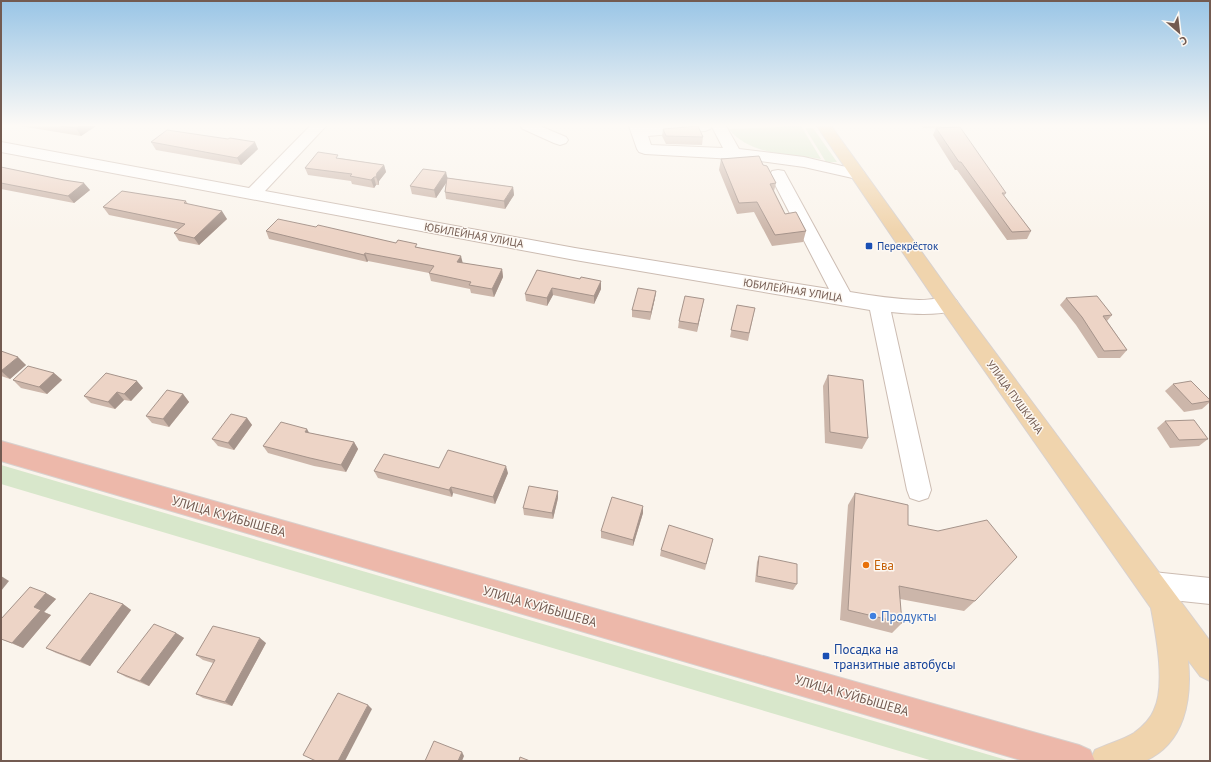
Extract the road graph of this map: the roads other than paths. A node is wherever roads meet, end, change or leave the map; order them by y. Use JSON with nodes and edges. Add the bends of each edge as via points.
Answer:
{"nodes":[{"id":1,"x":77,"y":162,"type":"edge"},
{"id":2,"x":284,"y":162,"type":"edge"},
{"id":3,"x":801,"y":162,"type":"edge"},
{"id":4,"x":848,"y":162,"type":"edge"},
{"id":5,"x":857,"y":174,"type":"junction"},
{"id":6,"x":778,"y":175,"type":"dead end"},
{"id":7,"x":252,"y":195,"type":"junction"},
{"id":8,"x":844,"y":299,"type":"junction"},
{"id":9,"x":879,"y":304,"type":"junction"},
{"id":10,"x":949,"y":306,"type":"junction"},
{"id":11,"x":1,"y":451,"type":"edge"},
{"id":12,"x":919,"y":490,"type":"dead end"},
{"id":13,"x":1210,"y":591,"type":"edge"},
{"id":14,"x":1158,"y":594,"type":"junction"},
{"id":15,"x":1206,"y":659,"type":"edge"},
{"id":16,"x":1079,"y":761,"type":"edge"},
{"id":17,"x":1106,"y":761,"type":"edge"}],
"edges":[{"from":1,"to":7,"type":"street","name":"ЮБИЛЕЙНАЯ УЛИЦА"},
{"from":2,"to":7,"type":"street"},
{"from":3,"to":5,"type":"street"},
{"from":4,"to":5,"type":"main road","name":"УЛИЦА ПУШКИНА"},
{"from":5,"to":10,"type":"main road","name":"УЛИЦА ПУШКИНА"},
{"from":6,"to":8,"type":"street"},
{"from":7,"to":8,"type":"street","name":"ЮБИЛЕЙНАЯ УЛИЦА","via":[[575,254]]},
{"from":8,"to":9,"type":"street","name":"ЮБИЛЕЙНАЯ УЛИЦА"},
{"from":9,"to":10,"type":"street","name":"ЮБИЛЕЙНАЯ УЛИЦА"},
{"from":9,"to":12,"type":"street"},
{"from":10,"to":14,"type":"main road","name":"УЛИЦА ПУШКИНА"},
{"from":11,"to":16,"type":"highway","name":"УЛИЦА КУЙБЫШЕВА"},
{"from":13,"to":14,"type":"street"},
{"from":14,"to":15,"type":"main road","name":"УЛИЦА ПУШКИНА"},
{"from":14,"to":17,"type":"main road","via":[[1174,663],[1174,702],[1166,722],[1156,735],[1145,744]]}]}
